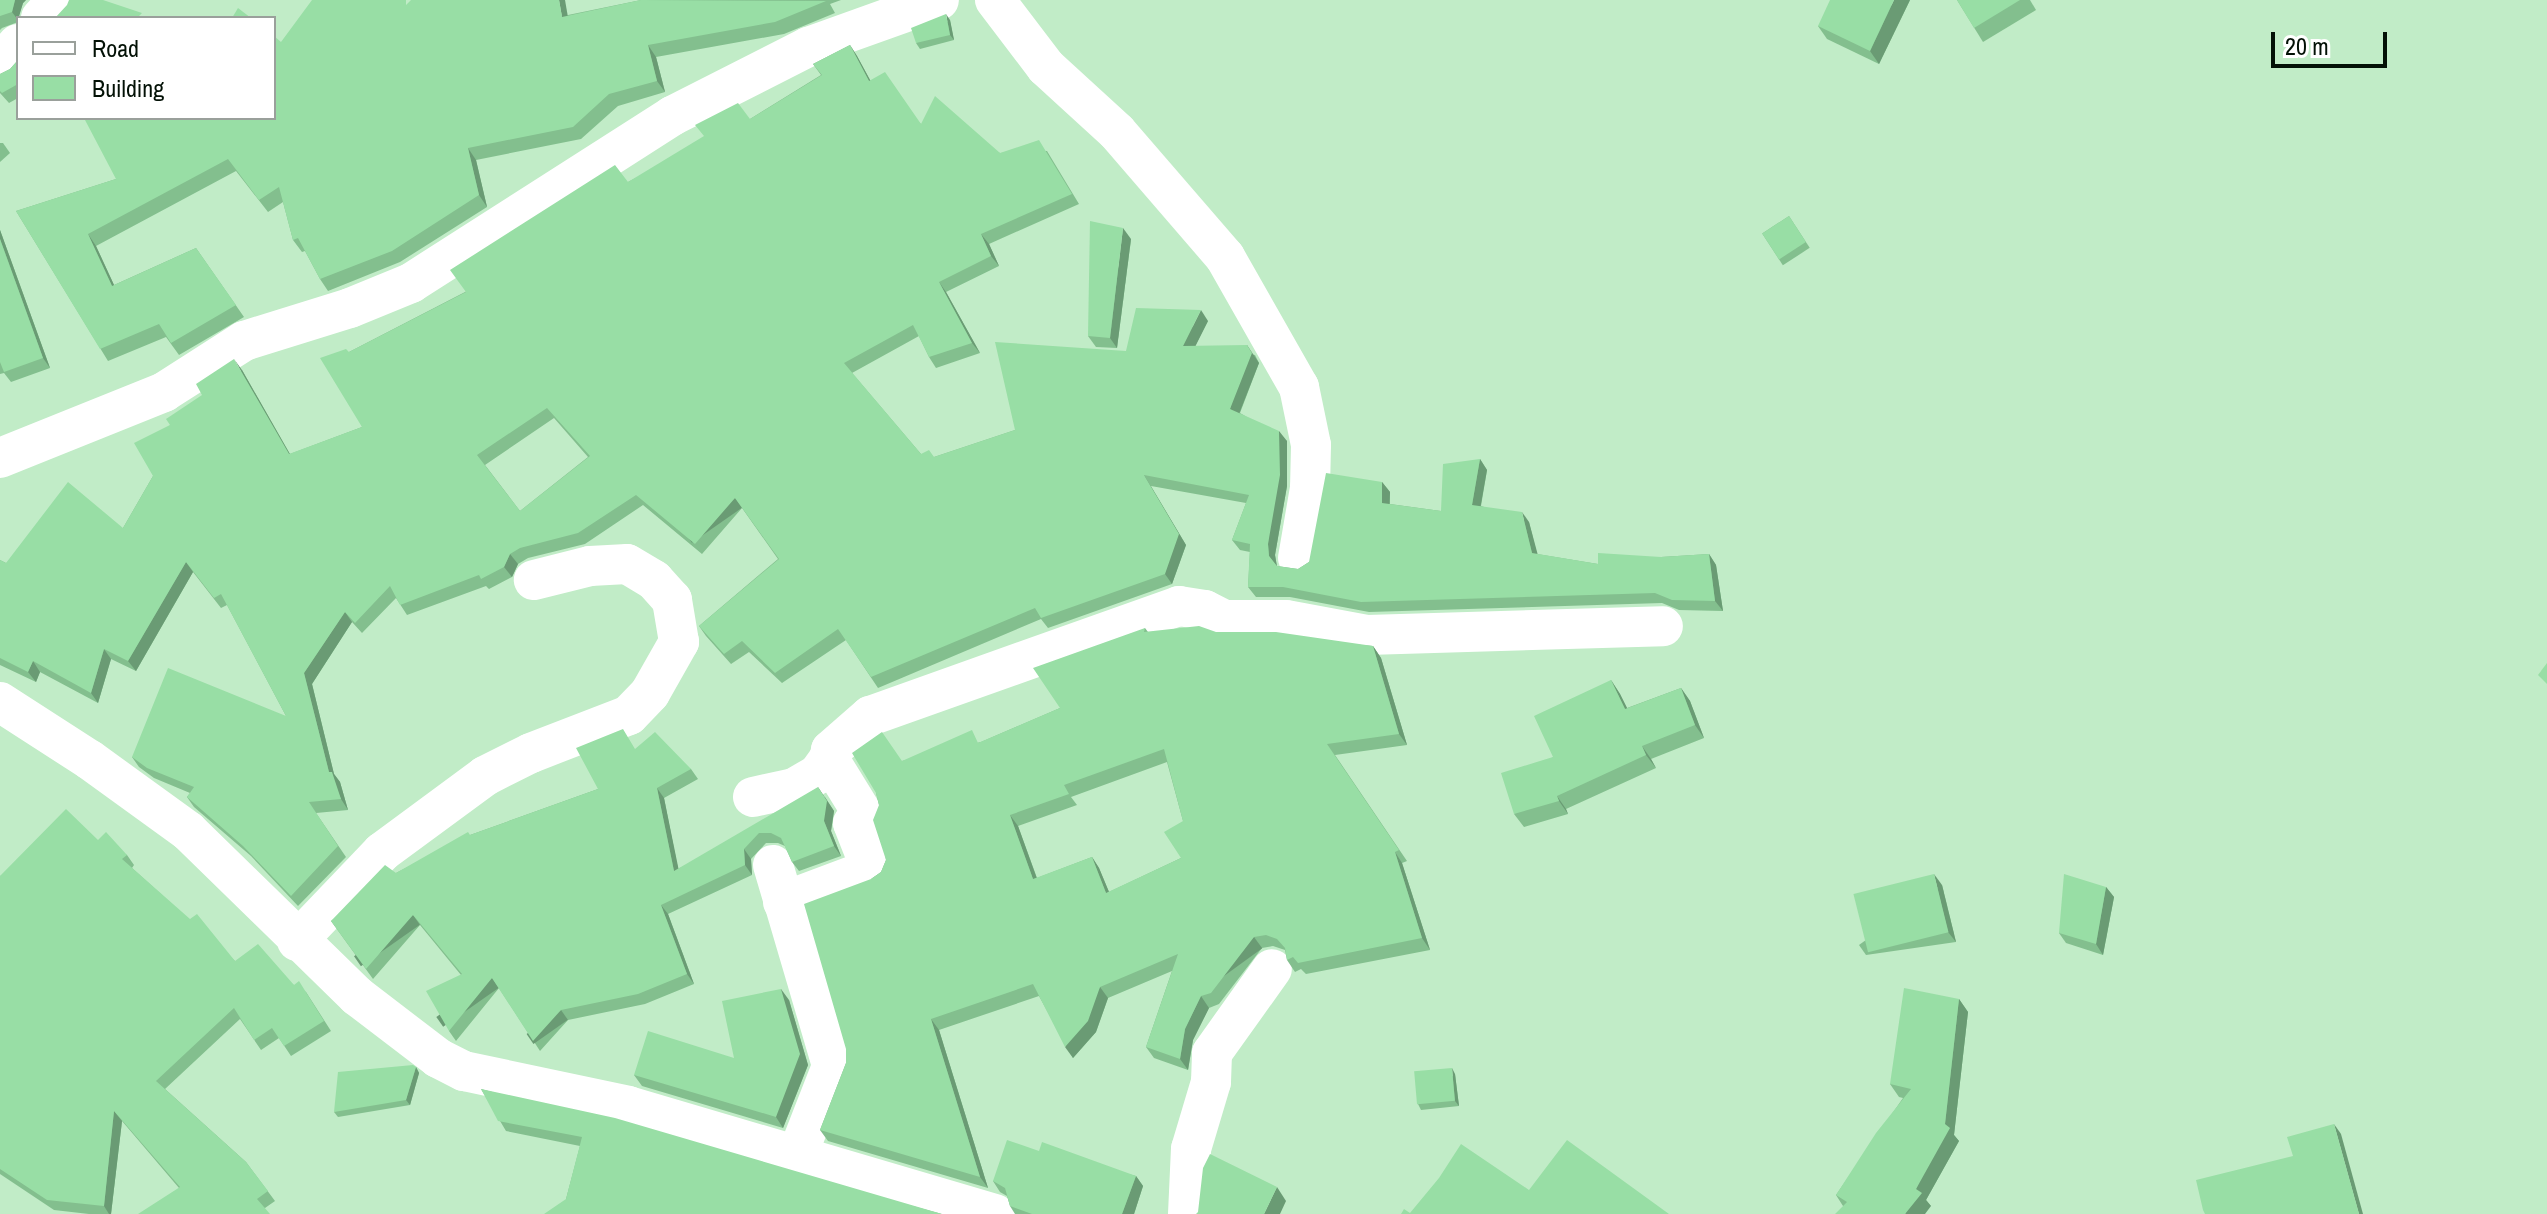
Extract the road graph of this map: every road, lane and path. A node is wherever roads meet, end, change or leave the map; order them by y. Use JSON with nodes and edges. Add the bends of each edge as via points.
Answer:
{"nodes":[{"id":1,"x":57,"y":0,"type":"edge"},
{"id":2,"x":939,"y":0,"type":"edge"},
{"id":3,"x":995,"y":0,"type":"edge"},
{"id":4,"x":43,"y":16,"type":"edge"},
{"id":5,"x":16,"y":46,"type":"edge"},
{"id":6,"x":0,"y":63,"type":"edge"},
{"id":7,"x":0,"y":458,"type":"edge"},
{"id":8,"x":1298,"y":558,"type":"dead end"},
{"id":9,"x":534,"y":580,"type":"dead end"},
{"id":10,"x":1663,"y":626,"type":"dead end"},
{"id":11,"x":0,"y":702,"type":"edge"},
{"id":12,"x":829,"y":759,"type":"junction"},
{"id":13,"x":753,"y":797,"type":"dead end"},
{"id":14,"x":297,"y":941,"type":"junction"},
{"id":15,"x":1272,"y":969,"type":"dead end"},
{"id":16,"x":805,"y":1139,"type":"junction"},
{"id":17,"x":1188,"y":1202,"type":"edge"},
{"id":18,"x":995,"y":1214,"type":"edge"}],
"edges":[{"from":1,"to":4,"type":"street"},
{"from":2,"to":7,"type":"street","via":[[808,47],[672,116],[411,283],[244,341],[164,392]]},
{"from":3,"to":8,"type":"street","via":[[1046,67],[1117,132],[1225,257],[1299,387],[1311,445]]},
{"from":5,"to":6,"type":"street"},
{"from":9,"to":14,"type":"street","via":[[590,566],[627,564],[654,580],[672,600],[679,642],[650,693],[629,715],[485,776],[382,852]]},
{"from":10,"to":12,"type":"street","via":[[1367,635],[1286,620],[1225,620],[1179,606],[870,716],[838,742]]},
{"from":11,"to":14,"type":"street","via":[[188,831]]},
{"from":12,"to":13,"type":"street","via":[[818,774],[794,788]]},
{"from":12,"to":16,"type":"street","via":[[864,816],[853,823],[871,869],[778,884],[832,1066]]},
{"from":14,"to":16,"type":"street","via":[[413,1043],[464,1071]]},
{"from":15,"to":17,"type":"street","via":[[1212,1053],[1211,1082],[1191,1149]]},
{"from":16,"to":18,"type":"street"}]}
